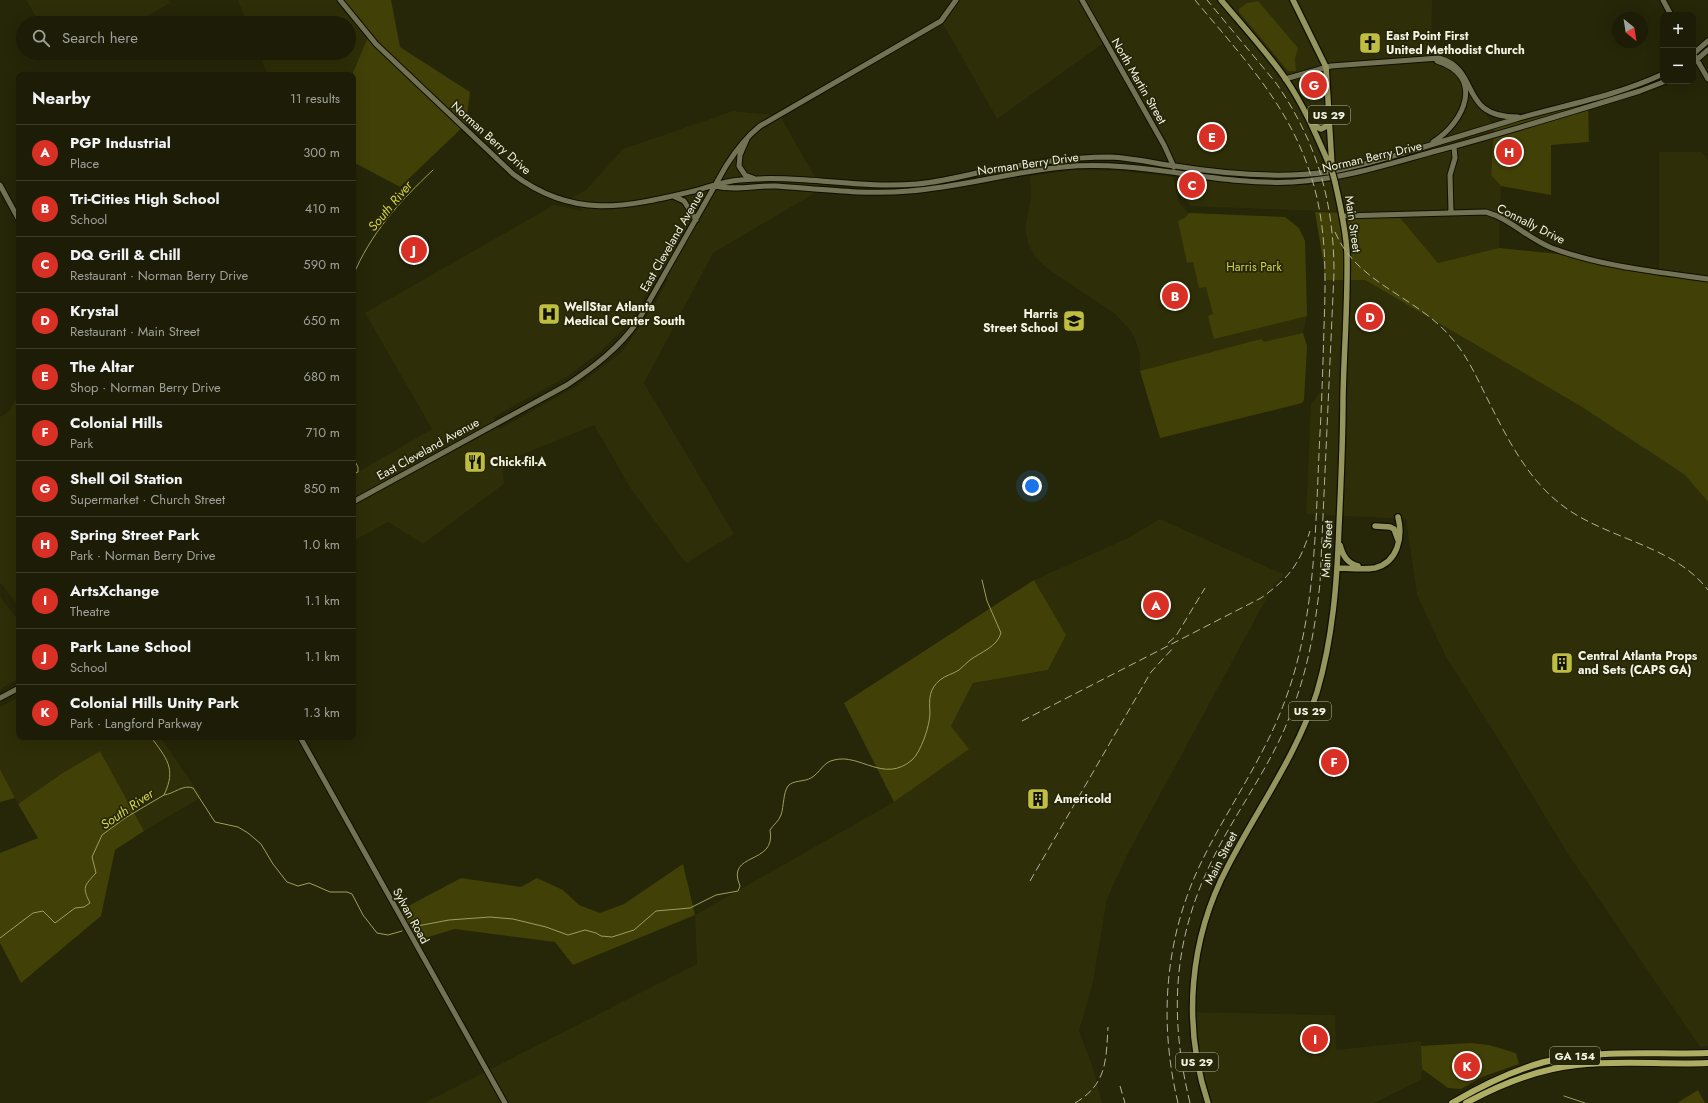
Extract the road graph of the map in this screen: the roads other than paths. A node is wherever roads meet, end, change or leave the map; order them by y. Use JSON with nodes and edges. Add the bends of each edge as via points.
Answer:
{"nodes":[{"id":1,"x":340,"y":0,"type":"edge"},
{"id":2,"x":956,"y":0,"type":"edge"},
{"id":3,"x":1082,"y":0,"type":"edge"},
{"id":4,"x":1221,"y":0,"type":"edge"},
{"id":5,"x":1293,"y":0,"type":"edge"},
{"id":6,"x":1663,"y":0,"type":"edge"},
{"id":7,"x":1670,"y":12,"type":"edge"},
{"id":8,"x":351,"y":16,"type":"edge"},
{"id":9,"x":356,"y":22,"type":"edge"},
{"id":10,"x":1708,"y":40,"type":"edge"},
{"id":11,"x":1708,"y":50,"type":"edge"},
{"id":12,"x":1696,"y":51,"type":"edge"},
{"id":13,"x":1433,"y":60,"type":"junction"},
{"id":14,"x":1696,"y":61,"type":"edge"},
{"id":15,"x":1696,"y":63,"type":"edge"},
{"id":16,"x":1326,"y":67,"type":"junction"},
{"id":17,"x":1660,"y":75,"type":"edge"},
{"id":18,"x":1285,"y":79,"type":"junction"},
{"id":19,"x":1708,"y":79,"type":"edge"},
{"id":20,"x":1660,"y":84,"type":"edge"},
{"id":21,"x":1527,"y":116,"type":"junction"},
{"id":22,"x":1330,"y":121,"type":"junction"},
{"id":23,"x":1311,"y":124,"type":"junction"},
{"id":24,"x":748,"y":136,"type":"junction"},
{"id":25,"x":1454,"y":146,"type":"junction"},
{"id":26,"x":1425,"y":147,"type":"junction"},
{"id":27,"x":1331,"y":164,"type":"junction"},
{"id":28,"x":1174,"y":166,"type":"junction"},
{"id":29,"x":1176,"y":173,"type":"junction"},
{"id":30,"x":756,"y":179,"type":"junction"},
{"id":31,"x":0,"y":185,"type":"edge"},
{"id":32,"x":716,"y":186,"type":"junction"},
{"id":33,"x":672,"y":196,"type":"junction"},
{"id":34,"x":1451,"y":212,"type":"junction"},
{"id":35,"x":16,"y":214,"type":"edge"},
{"id":36,"x":1342,"y":216,"type":"junction"},
{"id":37,"x":696,"y":220,"type":"junction"},
{"id":38,"x":1708,"y":279,"type":"edge"},
{"id":39,"x":356,"y":500,"type":"edge"},
{"id":40,"x":1398,"y":517,"type":"dead end"},
{"id":41,"x":1375,"y":526,"type":"dead end"},
{"id":42,"x":1338,"y":542,"type":"junction"},
{"id":43,"x":1398,"y":546,"type":"junction"},
{"id":44,"x":1337,"y":568,"type":"junction"},
{"id":45,"x":1364,"y":568,"type":"junction"},
{"id":46,"x":16,"y":690,"type":"edge"},
{"id":47,"x":0,"y":698,"type":"edge"},
{"id":48,"x":302,"y":740,"type":"edge"},
{"id":49,"x":1708,"y":1053,"type":"edge"},
{"id":50,"x":1708,"y":1063,"type":"edge"},
{"id":51,"x":505,"y":1103,"type":"edge"},
{"id":52,"x":1208,"y":1103,"type":"edge"},
{"id":53,"x":1452,"y":1103,"type":"edge"},
{"id":54,"x":1466,"y":1103,"type":"edge"}],
"edges":[{"from":1,"to":8,"type":"main road","name":"Norman Berry Drive"},
{"from":2,"to":24,"type":"main road","name":"East Cleveland Avenue","via":[[940,21],[760,126]]},
{"from":3,"to":28,"type":"main road","name":"North Martin Street"},
{"from":4,"to":18,"type":"main road","number":"US 29","via":[[1265,51]]},
{"from":5,"to":16,"type":"main road","number":"US 29"},
{"from":6,"to":7,"type":"main road"},
{"from":9,"to":33,"type":"main road","name":"Norman Berry Drive","via":[[514,174],[539,192],[572,204],[601,207],[621,206]]},
{"from":10,"to":12,"type":"main road"},
{"from":11,"to":14,"type":"main road"},
{"from":13,"to":16,"type":"main road"},
{"from":13,"to":21,"type":"main road","via":[[1439,58],[1458,68],[1474,97],[1486,110],[1503,116]]},
{"from":13,"to":26,"type":"main road","via":[[1451,67],[1458,73],[1464,85],[1465,97],[1462,111],[1453,126]]},
{"from":15,"to":19,"type":"main road"},
{"from":16,"to":18,"type":"main road"},
{"from":16,"to":22,"type":"main road","number":"US 29"},
{"from":17,"to":21,"type":"main road","name":"Norman Berry Drive","via":[[1599,98]]},
{"from":18,"to":23,"type":"main road","number":"US 29"},
{"from":20,"to":25,"type":"main road","name":"Norman Berry Drive","via":[[1640,92]]},
{"from":21,"to":26,"type":"main road","name":"Norman Berry Drive"},
{"from":22,"to":23,"type":"main road","via":[[1327,126],[1320,129]]},
{"from":22,"to":27,"type":"main road","number":"US 29"},
{"from":23,"to":27,"type":"main road","number":"US 29"},
{"from":24,"to":30,"type":"main road","via":[[740,155],[739,166],[745,175]]},
{"from":24,"to":32,"type":"main road","name":"East Cleveland Avenue","via":[[737,147]]},
{"from":25,"to":29,"type":"main road","name":"Norman Berry Drive","via":[[1398,163],[1318,180],[1256,182]]},
{"from":25,"to":34,"type":"main road","via":[[1455,158],[1450,175]]},
{"from":26,"to":28,"type":"main road","name":"Norman Berry Drive","via":[[1369,164],[1311,174],[1248,175]]},
{"from":27,"to":36,"type":"main road","name":"Main Street","number":"US 29","bridge":true},
{"from":28,"to":29,"type":"main road","name":"North Martin Street"},
{"from":28,"to":30,"type":"main road","name":"Norman Berry Drive","via":[[1123,158],[1086,158],[1046,162],[919,184],[886,185]]},
{"from":29,"to":32,"type":"main road","name":"Norman Berry Drive","via":[[1132,167],[1078,166],[941,188],[876,192],[772,186]]},
{"from":30,"to":32,"type":"main road","name":"Norman Berry Drive","via":[[726,182]]},
{"from":31,"to":35,"type":"main road"},
{"from":32,"to":33,"type":"main road","name":"Norman Berry Drive"},
{"from":32,"to":37,"type":"main road","name":"East Cleveland Avenue"},
{"from":33,"to":37,"type":"main road","via":[[684,201]]},
{"from":34,"to":36,"type":"main road","name":"Connally Drive"},
{"from":34,"to":38,"type":"main road","name":"Connally Drive","via":[[1494,215],[1546,246],[1566,253],[1635,268]]},
{"from":36,"to":42,"type":"main road","name":"Main Street","number":"US 29","via":[[1347,252],[1343,447]]},
{"from":37,"to":39,"type":"main road","name":"East Cleveland Avenue","via":[[638,321],[600,362],[567,385]]},
{"from":40,"to":43,"type":"main road"},
{"from":41,"to":43,"type":"main road","via":[[1394,529],[1398,537]]},
{"from":42,"to":44,"type":"main road","name":"Main Street","number":"US 29"},
{"from":42,"to":45,"type":"main road","via":[[1348,561]]},
{"from":43,"to":45,"type":"main road","via":[[1385,563],[1374,568]]},
{"from":44,"to":45,"type":"main road"},
{"from":44,"to":52,"type":"main road","name":"Main Street","number":"US 29","via":[[1330,638],[1312,704],[1296,745],[1219,884],[1205,921],[1193,983],[1192,1020],[1198,1067]]},
{"from":46,"to":47,"type":"main road"},
{"from":48,"to":51,"type":"main road","name":"Sylvan Road"},
{"from":49,"to":53,"type":"highway","number":"GA 154","via":[[1589,1055],[1557,1059],[1502,1077]]},
{"from":50,"to":54,"type":"highway","number":"GA 154","via":[[1600,1063],[1564,1066],[1498,1086]]}]}
